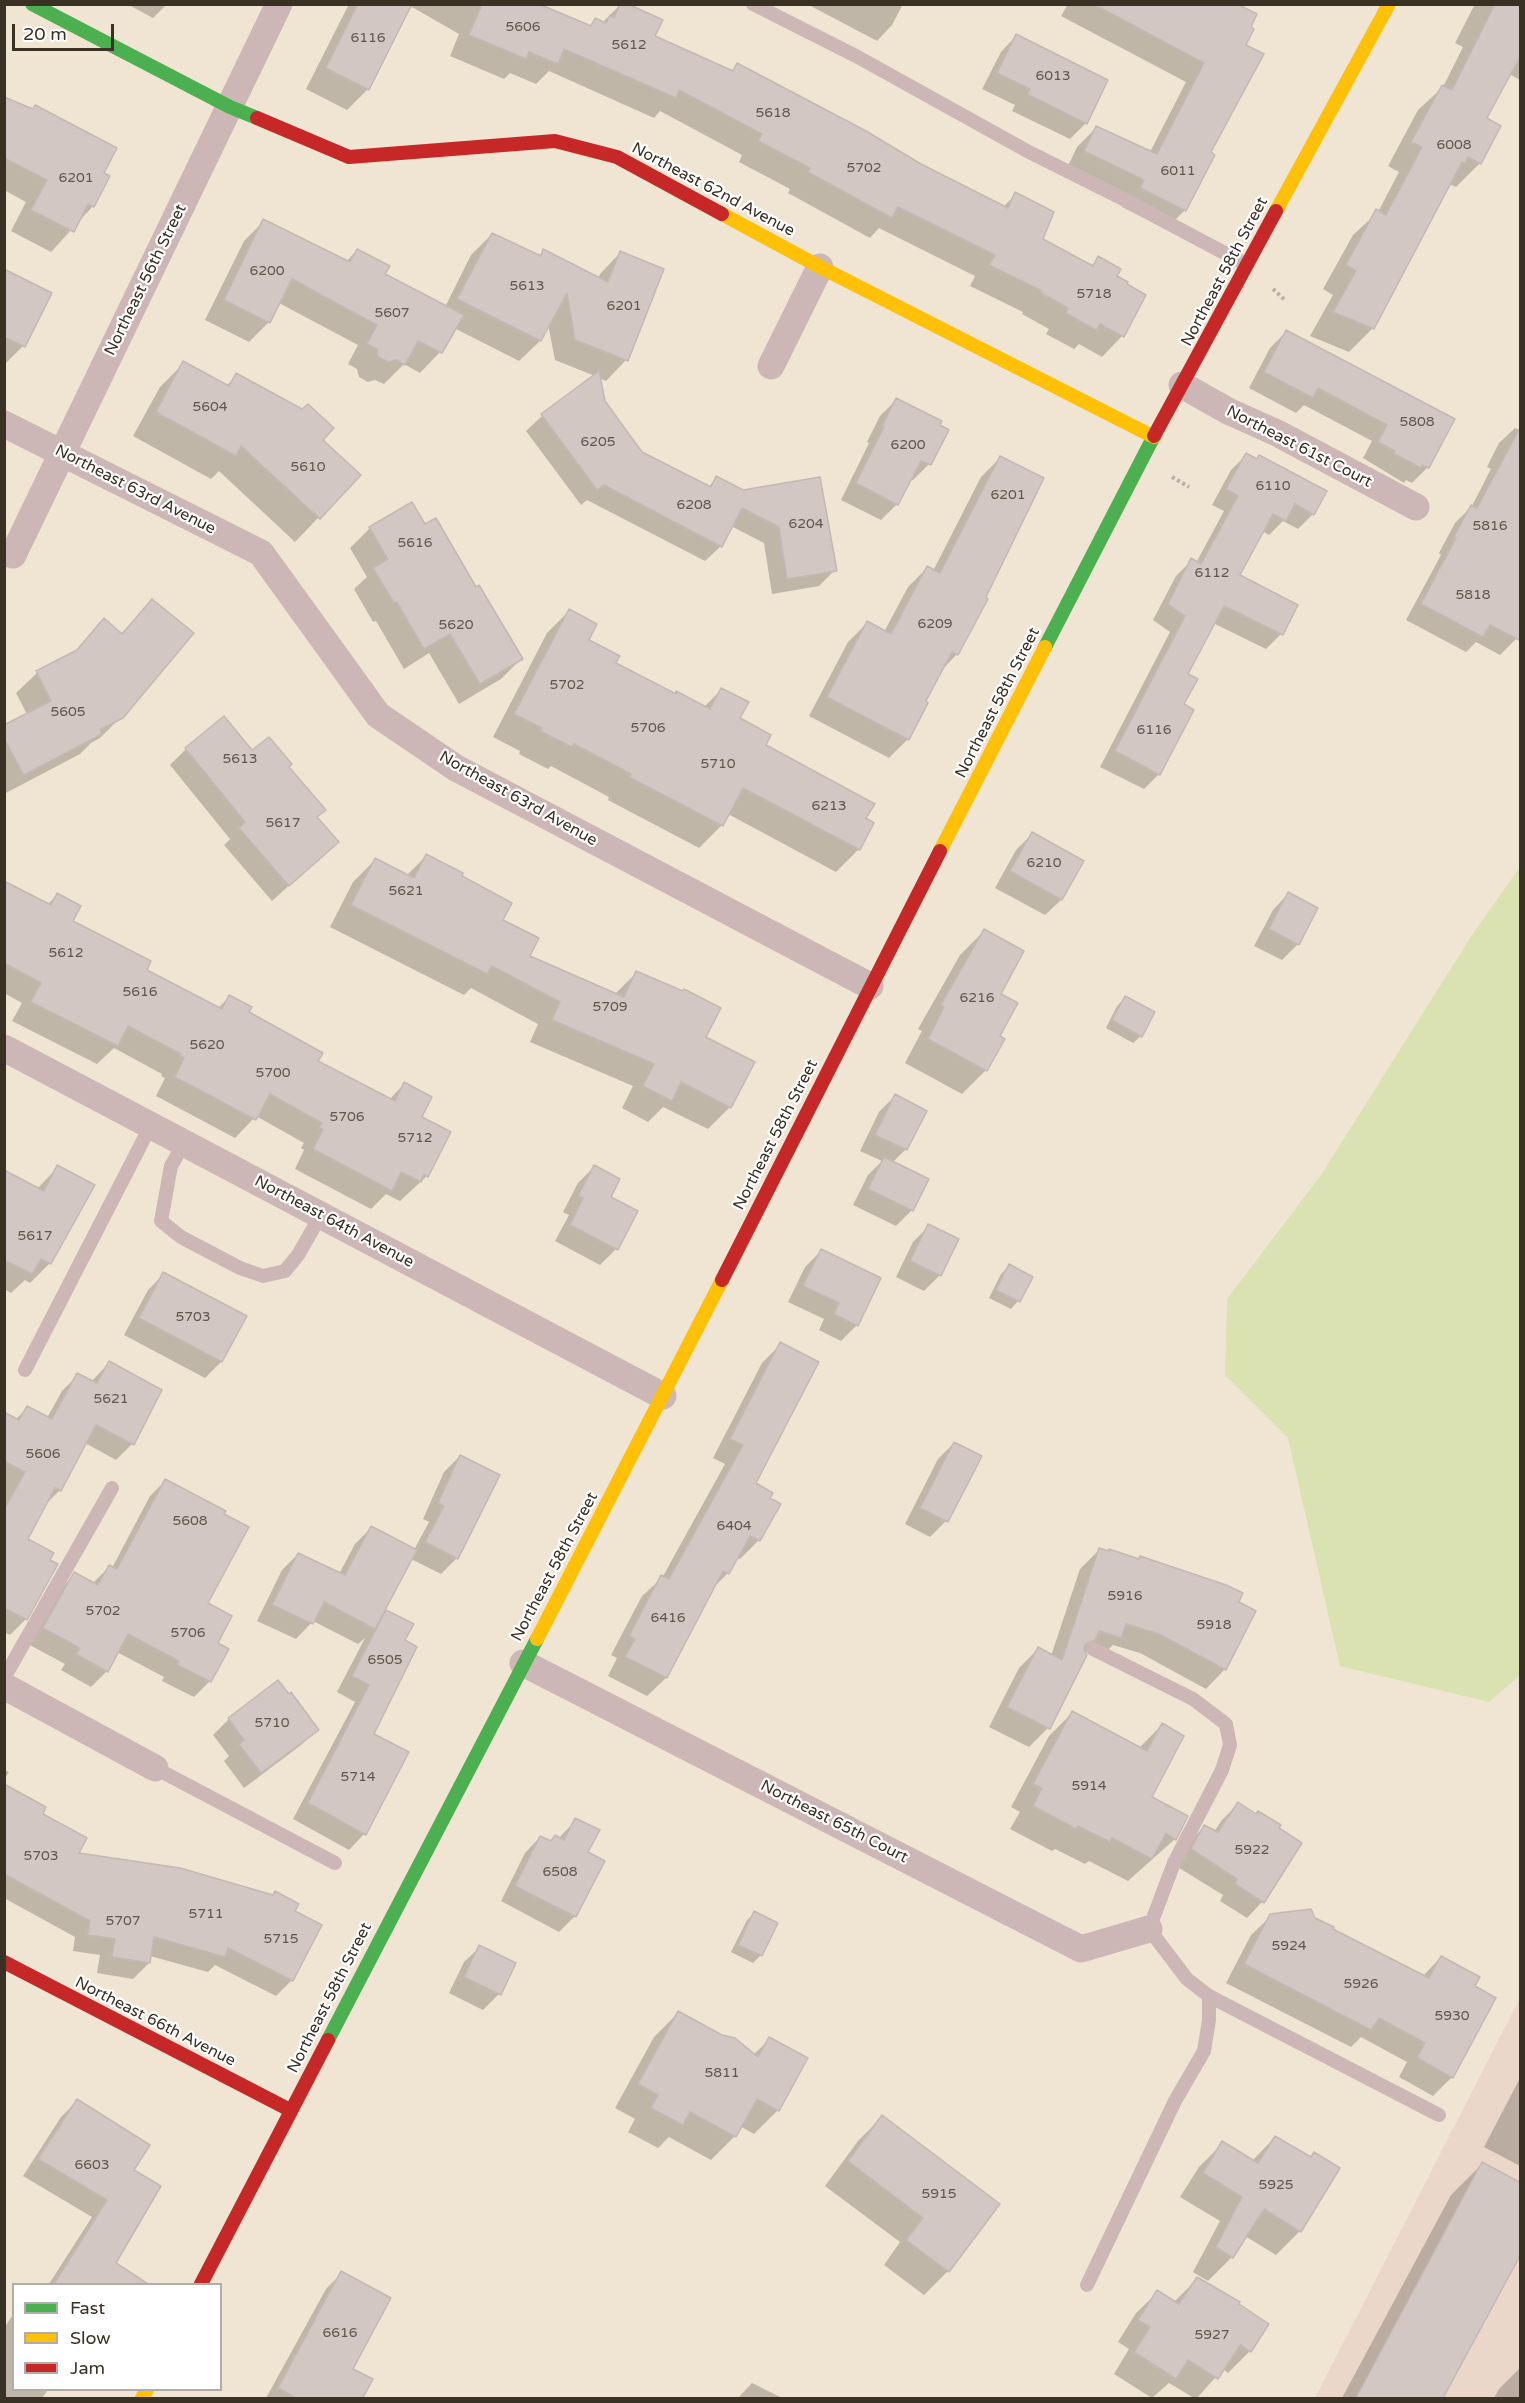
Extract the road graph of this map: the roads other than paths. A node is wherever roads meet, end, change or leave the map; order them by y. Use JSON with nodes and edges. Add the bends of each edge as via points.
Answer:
{"nodes":[{"id":1,"x":32,"y":4,"type":"edge"},
{"id":2,"x":279,"y":4,"type":"edge"},
{"id":3,"x":753,"y":4,"type":"edge"},
{"id":4,"x":1389,"y":4,"type":"edge"},
{"id":5,"x":230,"y":107,"type":"junction"},
{"id":6,"x":1247,"y":264,"type":"junction"},
{"id":7,"x":820,"y":267,"type":"junction"},
{"id":8,"x":771,"y":366,"type":"dead end"},
{"id":9,"x":1182,"y":385,"type":"junction"},
{"id":10,"x":4,"y":423,"type":"edge"},
{"id":11,"x":1154,"y":437,"type":"junction"},
{"id":12,"x":62,"y":453,"type":"junction"},
{"id":13,"x":1416,"y":507,"type":"dead end"},
{"id":14,"x":13,"y":555,"type":"dead end"},
{"id":15,"x":870,"y":986,"type":"junction"},
{"id":16,"x":4,"y":1048,"type":"edge"},
{"id":17,"x":151,"y":1125,"type":"junction"},
{"id":18,"x":184,"y":1143,"type":"junction"},
{"id":19,"x":321,"y":1215,"type":"junction"},
{"id":20,"x":25,"y":1370,"type":"dead end"},
{"id":21,"x":663,"y":1396,"type":"junction"},
{"id":22,"x":112,"y":1488,"type":"dead end"},
{"id":23,"x":1093,"y":1649,"type":"dead end"},
{"id":24,"x":524,"y":1662,"type":"junction"},
{"id":25,"x":4,"y":1678,"type":"edge"},
{"id":26,"x":4,"y":1686,"type":"edge"},
{"id":27,"x":155,"y":1768,"type":"joint"},
{"id":28,"x":335,"y":1863,"type":"dead end"},
{"id":29,"x":1149,"y":1929,"type":"junction"},
{"id":30,"x":4,"y":1962,"type":"edge"},
{"id":31,"x":1209,"y":1996,"type":"junction"},
{"id":32,"x":291,"y":2110,"type":"junction"},
{"id":33,"x":1438,"y":2115,"type":"dead end"},
{"id":34,"x":202,"y":2283,"type":"edge"},
{"id":35,"x":1087,"y":2285,"type":"dead end"}],
"edges":[{"from":1,"to":5,"type":"street","name":"Northeast 62nd Avenue"},
{"from":2,"to":5,"type":"street","name":"Northeast 56th Street"},
{"from":3,"to":6,"type":"lane"},
{"from":4,"to":6,"type":"street","name":"Northeast 58th Street"},
{"from":5,"to":7,"type":"street","name":"Northeast 62nd Avenue","via":[[349,157],[555,141],[617,157]]},
{"from":5,"to":12,"type":"street","name":"Northeast 56th Street"},
{"from":6,"to":9,"type":"street","name":"Northeast 58th Street"},
{"from":7,"to":8,"type":"street"},
{"from":7,"to":11,"type":"street","name":"Northeast 62nd Avenue"},
{"from":9,"to":11,"type":"street","name":"Northeast 58th Street"},
{"from":9,"to":13,"type":"street","name":"Northeast 61st Court"},
{"from":10,"to":12,"type":"street","name":"Northeast 63rd Avenue"},
{"from":11,"to":15,"type":"street","name":"Northeast 58th Street"},
{"from":12,"to":14,"type":"street","name":"Northeast 56th Street"},
{"from":12,"to":15,"type":"street","name":"Northeast 63rd Avenue","via":[[261,553],[378,715],[456,768]]},
{"from":15,"to":21,"type":"street","name":"Northeast 58th Street"},
{"from":16,"to":17,"type":"street","name":"Northeast 64th Avenue"},
{"from":17,"to":18,"type":"street","name":"Northeast 64th Avenue"},
{"from":17,"to":20,"type":"lane"},
{"from":18,"to":19,"type":"street","name":"Northeast 64th Avenue"},
{"from":18,"to":19,"type":"lane","via":[[171,1166],[161,1221],[181,1237],[263,1276],[285,1271]]},
{"from":19,"to":21,"type":"street","name":"Northeast 64th Avenue"},
{"from":21,"to":24,"type":"street","name":"Northeast 58th Street"},
{"from":22,"to":25,"type":"lane"},
{"from":23,"to":29,"type":"lane","via":[[1193,1699],[1226,1724],[1230,1745],[1222,1770],[1174,1863]]},
{"from":24,"to":29,"type":"street","name":"Northeast 65th Court","via":[[1081,1949]]},
{"from":24,"to":32,"type":"street","name":"Northeast 58th Street"},
{"from":26,"to":27,"type":"street"},
{"from":27,"to":28,"type":"lane"},
{"from":29,"to":31,"type":"lane","via":[[1187,1979]]},
{"from":30,"to":32,"type":"street","name":"Northeast 66th Avenue"},
{"from":31,"to":33,"type":"lane"},
{"from":31,"to":35,"type":"lane","via":[[1204,2050]]},
{"from":32,"to":34,"type":"street","name":"Northeast 58th Street"}]}
